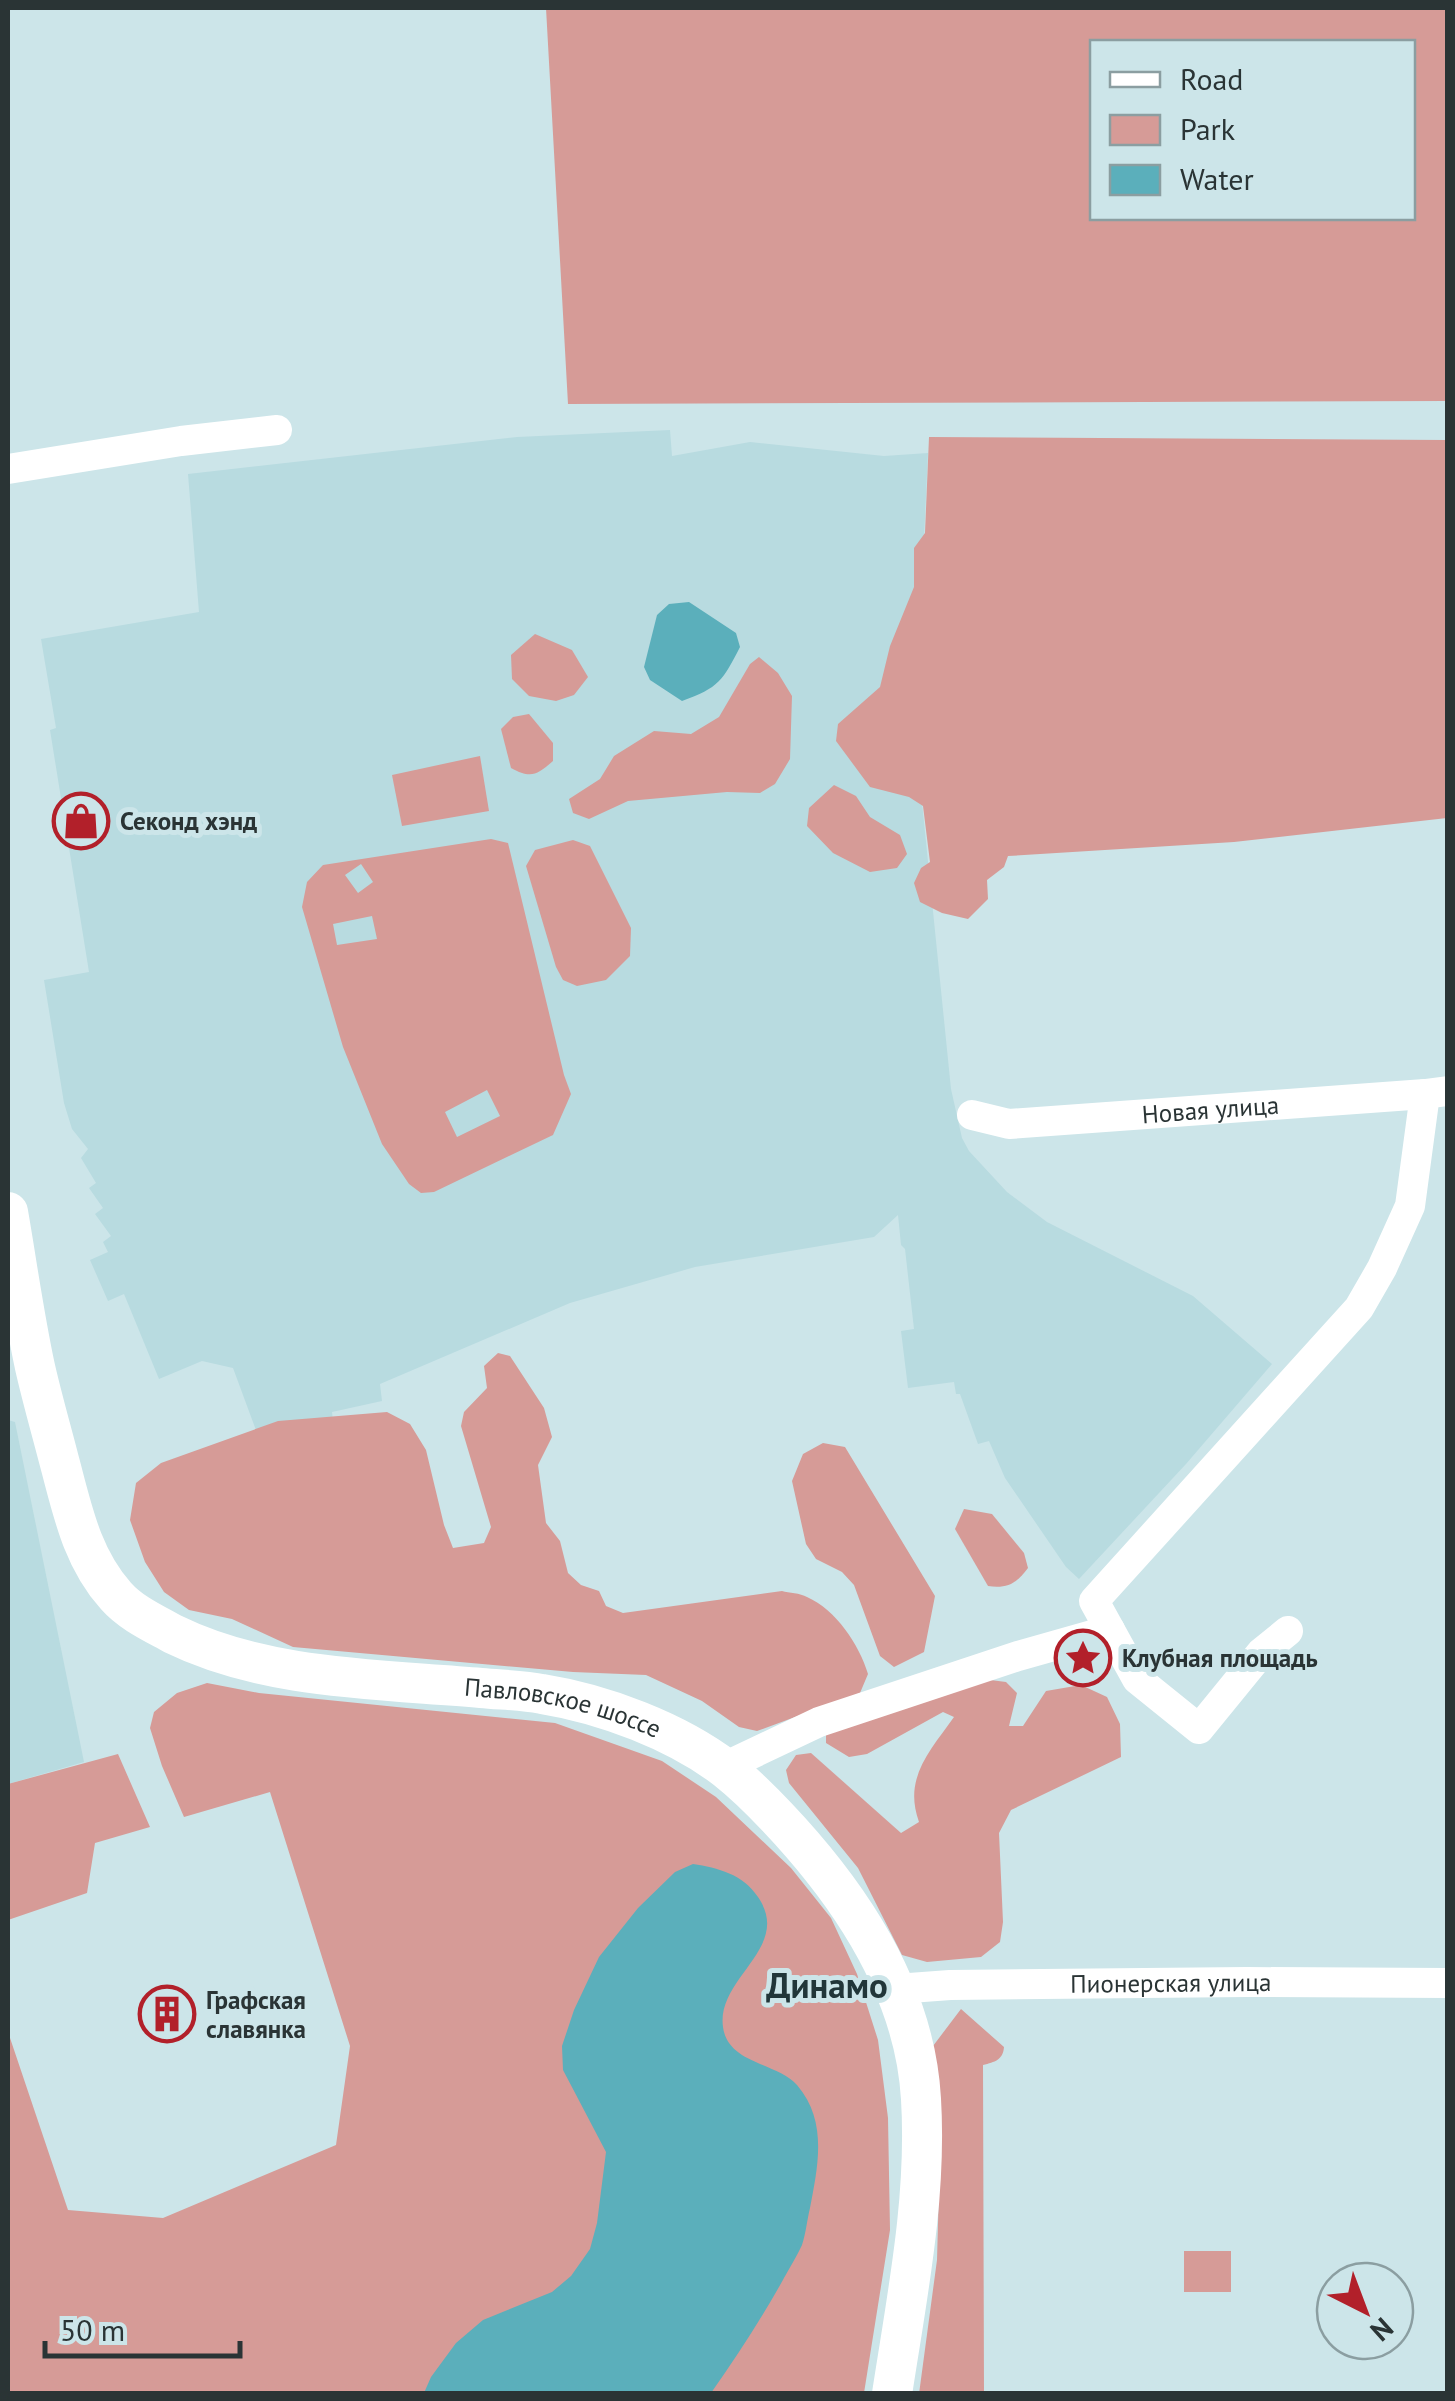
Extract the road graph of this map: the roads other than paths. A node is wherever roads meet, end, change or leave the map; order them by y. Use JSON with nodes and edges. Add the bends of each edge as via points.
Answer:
{"nodes":[{"id":1,"x":277,"y":430,"type":"dead end"},
{"id":2,"x":8,"y":469,"type":"edge"},
{"id":3,"x":1436,"y":1093,"type":"edge"},
{"id":4,"x":972,"y":1114,"type":"dead end"},
{"id":5,"x":8,"y":1212,"type":"edge"},
{"id":6,"x":1110,"y":1630,"type":"junction"},
{"id":7,"x":1288,"y":1632,"type":"dead end"},
{"id":8,"x":724,"y":1767,"type":"junction"},
{"id":9,"x":1448,"y":1983,"type":"edge"},
{"id":10,"x":896,"y":1989,"type":"junction"},
{"id":11,"x":892,"y":2394,"type":"edge"}],
"edges":[{"from":1,"to":2,"type":"street"},
{"from":3,"to":4,"type":"street","name":"Новая улица","via":[[1009,1124]]},
{"from":3,"to":6,"type":"street","via":[[1410,1206],[1359,1308],[1094,1601]]},
{"from":5,"to":8,"type":"main road","name":"Павловское шоссе","via":[[39,1384],[79,1532],[92,1564],[130,1609],[185,1639],[245,1660],[365,1679],[542,1694],[610,1710]]},
{"from":6,"to":7,"type":"street","via":[[1137,1679],[1199,1729],[1261,1653]]},
{"from":6,"to":8,"type":"street","via":[[819,1722]]},
{"from":8,"to":10,"type":"main road","name":"Павловское шоссе","via":[[811,1852],[860,1920]]},
{"from":9,"to":10,"type":"street","name":"Пионерская улица"},
{"from":10,"to":11,"type":"main road","name":"Павловское шоссе","via":[[921,2096],[922,2170]]}]}
